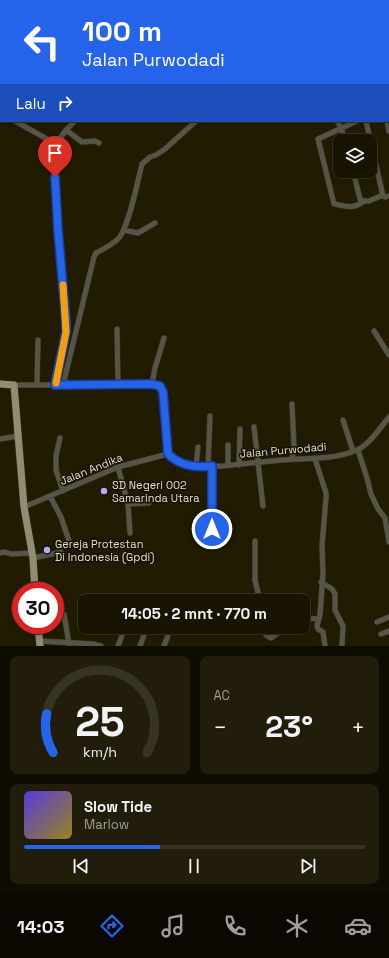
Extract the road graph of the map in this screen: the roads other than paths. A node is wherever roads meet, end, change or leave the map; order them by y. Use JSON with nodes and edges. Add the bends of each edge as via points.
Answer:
{"nodes":[{"id":1,"x":17,"y":122,"type":"edge"},
{"id":2,"x":74,"y":122,"type":"edge"},
{"id":3,"x":195,"y":122,"type":"edge"},
{"id":4,"x":338,"y":122,"type":"edge"},
{"id":5,"x":355,"y":122,"type":"edge"},
{"id":6,"x":366,"y":122,"type":"edge"},
{"id":7,"x":341,"y":128,"type":"junction"},
{"id":8,"x":66,"y":130,"type":"junction"},
{"id":9,"x":343,"y":134,"type":"edge"},
{"id":10,"x":99,"y":143,"type":"dead end"},
{"id":11,"x":56,"y":144,"type":"junction"},
{"id":12,"x":355,"y":178,"type":"edge"},
{"id":13,"x":383,"y":195,"type":"junction"},
{"id":14,"x":389,"y":196,"type":"edge"},
{"id":15,"x":364,"y":201,"type":"junction"},
{"id":16,"x":156,"y":223,"type":"dead end"},
{"id":17,"x":124,"y":230,"type":"junction"},
{"id":18,"x":117,"y":329,"type":"dead end"},
{"id":19,"x":374,"y":331,"type":"dead end"},
{"id":20,"x":164,"y":338,"type":"dead end"},
{"id":21,"x":38,"y":340,"type":"dead end"},
{"id":22,"x":389,"y":355,"type":"edge"},
{"id":23,"x":0,"y":384,"type":"edge"},
{"id":24,"x":118,"y":384,"type":"junction"},
{"id":25,"x":152,"y":384,"type":"junction"},
{"id":26,"x":14,"y":385,"type":"junction"},
{"id":27,"x":37,"y":385,"type":"junction"},
{"id":28,"x":55,"y":385,"type":"junction"},
{"id":29,"x":63,"y":385,"type":"junction"},
{"id":30,"x":292,"y":404,"type":"dead end"},
{"id":31,"x":210,"y":416,"type":"dead end"},
{"id":32,"x":389,"y":418,"type":"edge"},
{"id":33,"x":343,"y":420,"type":"dead end"},
{"id":34,"x":254,"y":427,"type":"dead end"},
{"id":35,"x":240,"y":429,"type":"dead end"},
{"id":36,"x":18,"y":436,"type":"junction"},
{"id":37,"x":60,"y":438,"type":"dead end"},
{"id":38,"x":0,"y":439,"type":"edge"},
{"id":39,"x":228,"y":445,"type":"dead end"},
{"id":40,"x":198,"y":447,"type":"dead end"},
{"id":41,"x":355,"y":451,"type":"junction"},
{"id":42,"x":168,"y":454,"type":"junction"},
{"id":43,"x":292,"y":459,"type":"junction"},
{"id":44,"x":315,"y":459,"type":"junction"},
{"id":45,"x":259,"y":463,"type":"junction"},
{"id":46,"x":228,"y":465,"type":"junction"},
{"id":47,"x":239,"y":465,"type":"junction"},
{"id":48,"x":196,"y":466,"type":"junction"},
{"id":49,"x":118,"y":467,"type":"junction"},
{"id":50,"x":210,"y":467,"type":"junction"},
{"id":51,"x":63,"y":491,"type":"junction"},
{"id":52,"x":50,"y":496,"type":"junction"},
{"id":53,"x":149,"y":503,"type":"dead end"},
{"id":54,"x":128,"y":504,"type":"junction"},
{"id":55,"x":263,"y":506,"type":"dead end"},
{"id":56,"x":24,"y":507,"type":"junction"},
{"id":57,"x":212,"y":529,"type":"dead end"},
{"id":58,"x":130,"y":533,"type":"dead end"},
{"id":59,"x":69,"y":541,"type":"dead end"},
{"id":60,"x":255,"y":541,"type":"dead end"},
{"id":61,"x":389,"y":542,"type":"edge"},
{"id":62,"x":61,"y":552,"type":"dead end"},
{"id":63,"x":0,"y":553,"type":"edge"},
{"id":64,"x":32,"y":556,"type":"junction"},
{"id":65,"x":34,"y":582,"type":"edge"},
{"id":66,"x":321,"y":582,"type":"junction"},
{"id":67,"x":258,"y":594,"type":"edge"},
{"id":68,"x":64,"y":614,"type":"dead end"},
{"id":69,"x":389,"y":617,"type":"edge"},
{"id":70,"x":310,"y":618,"type":"edge"},
{"id":71,"x":318,"y":619,"type":"junction"},
{"id":72,"x":377,"y":622,"type":"dead end"},
{"id":73,"x":389,"y":631,"type":"edge"},
{"id":74,"x":39,"y":634,"type":"edge"},
{"id":75,"x":122,"y":634,"type":"edge"},
{"id":76,"x":144,"y":634,"type":"edge"},
{"id":77,"x":169,"y":634,"type":"edge"},
{"id":78,"x":266,"y":634,"type":"edge"},
{"id":79,"x":277,"y":634,"type":"edge"},
{"id":80,"x":382,"y":634,"type":"dead end"},
{"id":81,"x":40,"y":644,"type":"edge"},
{"id":82,"x":69,"y":644,"type":"junction"},
{"id":83,"x":101,"y":646,"type":"edge"},
{"id":84,"x":118,"y":646,"type":"edge"},
{"id":85,"x":140,"y":646,"type":"edge"},
{"id":86,"x":164,"y":646,"type":"edge"},
{"id":87,"x":325,"y":646,"type":"edge"},
{"id":88,"x":342,"y":646,"type":"edge"}],
"edges":[{"from":1,"to":11,"type":"street"},
{"from":2,"to":8,"type":"street"},
{"from":3,"to":17,"type":"street","via":[[165,149],[142,164]]},
{"from":4,"to":7,"type":"street"},
{"from":5,"to":7,"type":"street"},
{"from":6,"to":13,"type":"street"},
{"from":7,"to":9,"type":"street"},
{"from":7,"to":15,"type":"street","via":[[318,139],[334,204],[350,208]]},
{"from":8,"to":10,"type":"street","via":[[82,142]]},
{"from":8,"to":11,"type":"street"},
{"from":11,"to":28,"type":"street","via":[[58,230],[66,327]]},
{"from":12,"to":15,"type":"street","via":[[360,199]]},
{"from":13,"to":14,"type":"street"},
{"from":13,"to":15,"type":"street"},
{"from":16,"to":17,"type":"street","via":[[138,233]]},
{"from":17,"to":29,"type":"street","via":[[118,240],[96,254],[92,262]]},
{"from":18,"to":24,"type":"street"},
{"from":19,"to":22,"type":"street"},
{"from":20,"to":25,"type":"street"},
{"from":21,"to":27,"type":"street"},
{"from":23,"to":26,"type":"main road"},
{"from":24,"to":25,"type":"street"},
{"from":24,"to":29,"type":"street"},
{"from":25,"to":42,"type":"street","via":[[160,386],[163,392]]},
{"from":26,"to":27,"type":"street"},
{"from":26,"to":36,"type":"main road"},
{"from":27,"to":28,"type":"street"},
{"from":28,"to":29,"type":"street"},
{"from":30,"to":43,"type":"street"},
{"from":31,"to":50,"type":"street"},
{"from":32,"to":41,"type":"street","name":"Jalan Purwodadi"},
{"from":33,"to":41,"type":"street"},
{"from":34,"to":45,"type":"street"},
{"from":35,"to":47,"type":"street"},
{"from":36,"to":38,"type":"street"},
{"from":36,"to":56,"type":"main road"},
{"from":37,"to":51,"type":"street","via":[[55,463]]},
{"from":39,"to":46,"type":"street"},
{"from":40,"to":48,"type":"street"},
{"from":41,"to":44,"type":"street","name":"Jalan Purwodadi"},
{"from":41,"to":61,"type":"street","via":[[371,494],[385,518]]},
{"from":42,"to":48,"type":"street","name":"Jalan Purwodadi","via":[[176,461]]},
{"from":42,"to":49,"type":"street","name":"Jalan Andika"},
{"from":43,"to":44,"type":"street","name":"Jalan Purwodadi"},
{"from":43,"to":45,"type":"street","name":"Jalan Purwodadi"},
{"from":44,"to":66,"type":"street","via":[[326,493]]},
{"from":45,"to":47,"type":"street","name":"Jalan Purwodadi"},
{"from":45,"to":55,"type":"street"},
{"from":46,"to":47,"type":"street","name":"Jalan Purwodadi"},
{"from":46,"to":50,"type":"street","name":"Jalan Purwodadi"},
{"from":48,"to":50,"type":"street","name":"Jalan Purwodadi"},
{"from":49,"to":51,"type":"street","name":"Jalan Andika"},
{"from":49,"to":54,"type":"street"},
{"from":50,"to":57,"type":"street"},
{"from":51,"to":52,"type":"street","name":"Jalan Andika"},
{"from":52,"to":56,"type":"street","name":"Jalan Andika"},
{"from":52,"to":59,"type":"street"},
{"from":53,"to":54,"type":"street"},
{"from":54,"to":58,"type":"street"},
{"from":56,"to":64,"type":"main road"},
{"from":60,"to":67,"type":"street","via":[[255,580]]},
{"from":62,"to":64,"type":"street"},
{"from":63,"to":64,"type":"street"},
{"from":64,"to":65,"type":"main road"},
{"from":66,"to":71,"type":"street"},
{"from":66,"to":88,"type":"street","via":[[332,588],[334,594],[335,610],[344,626]]},
{"from":68,"to":82,"type":"street"},
{"from":69,"to":72,"type":"street"},
{"from":70,"to":71,"type":"street"},
{"from":71,"to":87,"type":"street","via":[[317,628],[323,632]]},
{"from":73,"to":80,"type":"street"},
{"from":74,"to":81,"type":"main road"},
{"from":75,"to":84,"type":"street"},
{"from":76,"to":85,"type":"street"},
{"from":77,"to":86,"type":"street"},
{"from":78,"to":79,"type":"street","via":[[271,638]]},
{"from":81,"to":82,"type":"street"},
{"from":82,"to":83,"type":"street"}]}
